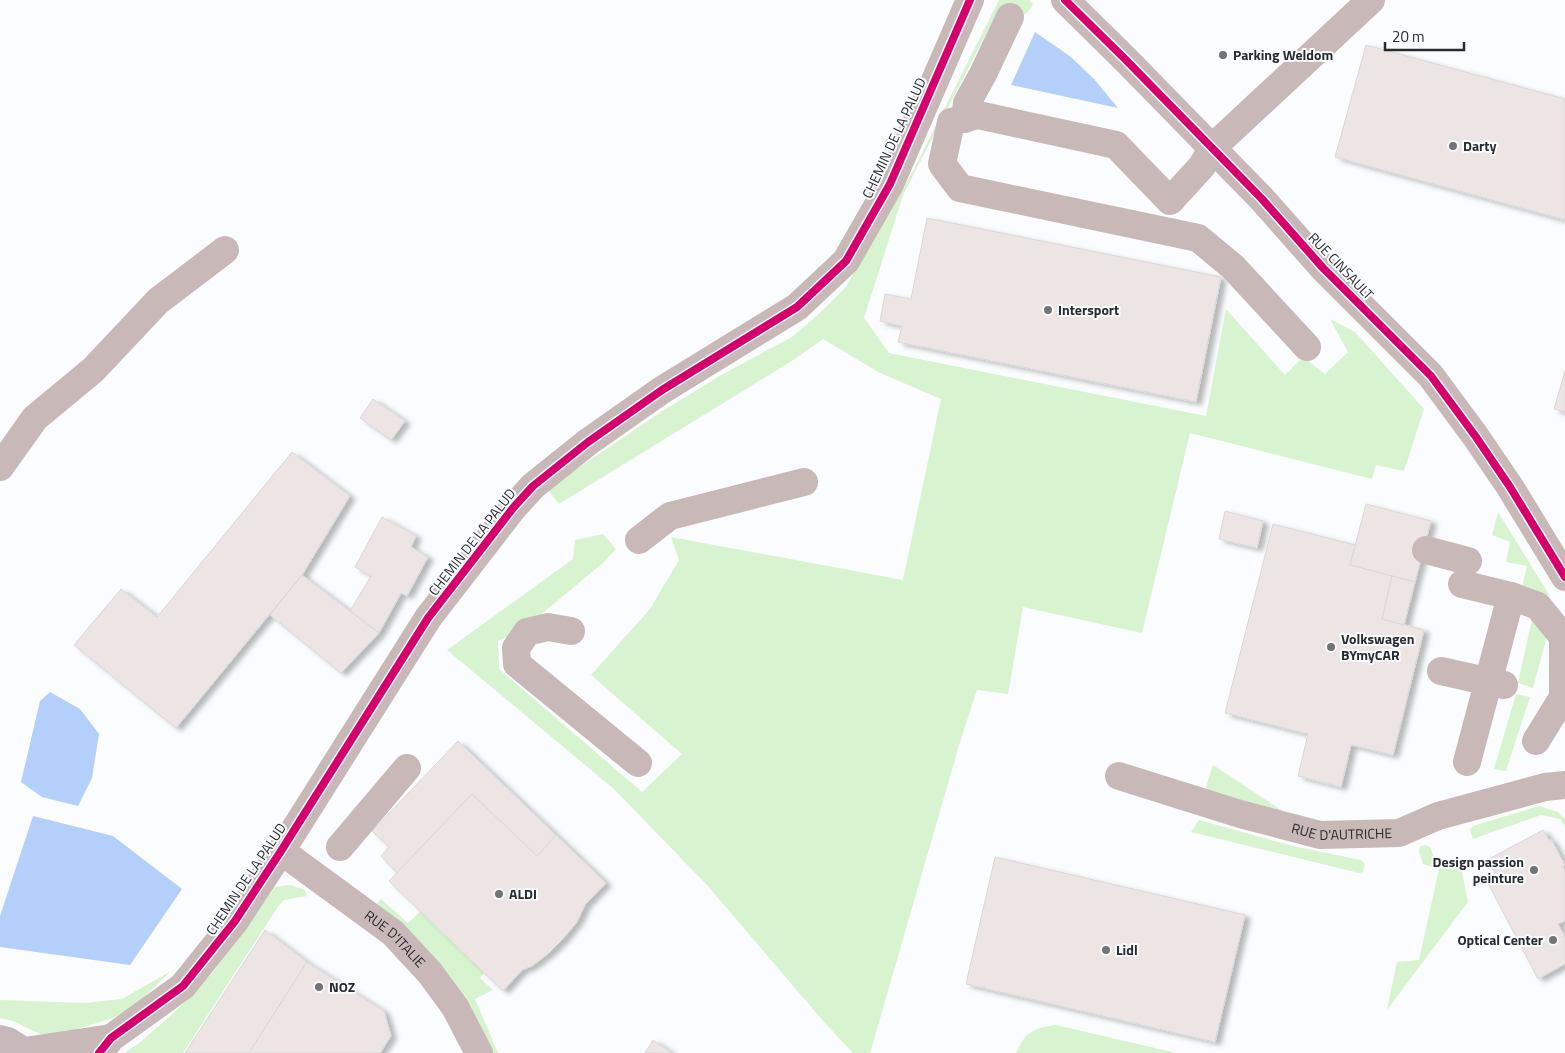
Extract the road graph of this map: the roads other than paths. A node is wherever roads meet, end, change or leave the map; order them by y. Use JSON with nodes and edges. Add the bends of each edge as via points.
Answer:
{"nodes":[{"id":1,"x":970,"y":0,"type":"edge"},
{"id":2,"x":1065,"y":0,"type":"edge"},
{"id":3,"x":1370,"y":0,"type":"edge"},
{"id":4,"x":1010,"y":17,"type":"dead end"},
{"id":5,"x":964,"y":119,"type":"junction"},
{"id":6,"x":1212,"y":148,"type":"junction"},
{"id":7,"x":1170,"y":200,"type":"junction"},
{"id":8,"x":1168,"y":231,"type":"junction"},
{"id":9,"x":226,"y":250,"type":"dead end"},
{"id":10,"x":1307,"y":347,"type":"dead end"},
{"id":11,"x":0,"y":467,"type":"edge"},
{"id":12,"x":804,"y":482,"type":"dead end"},
{"id":13,"x":639,"y":540,"type":"dead end"},
{"id":14,"x":1426,"y":550,"type":"dead end"},
{"id":15,"x":1565,"y":577,"type":"edge"},
{"id":16,"x":1511,"y":596,"type":"junction"},
{"id":17,"x":571,"y":631,"type":"dead end"},
{"id":18,"x":1441,"y":671,"type":"dead end"},
{"id":19,"x":1496,"y":683,"type":"junction"},
{"id":20,"x":1536,"y":741,"type":"dead end"},
{"id":21,"x":1467,"y":762,"type":"dead end"},
{"id":22,"x":638,"y":763,"type":"dead end"},
{"id":23,"x":407,"y":768,"type":"dead end"},
{"id":24,"x":1119,"y":776,"type":"dead end"},
{"id":25,"x":1565,"y":785,"type":"edge"},
{"id":26,"x":340,"y":847,"type":"dead end"},
{"id":27,"x":281,"y":851,"type":"junction"},
{"id":28,"x":0,"y":1039,"type":"edge"},
{"id":29,"x":105,"y":1045,"type":"edge"},
{"id":30,"x":26,"y":1052,"type":"edge"},
{"id":31,"x":479,"y":1053,"type":"edge"}],
"edges":[{"from":1,"to":27,"type":"street","name":"CHEMIN DE LA PALUD","via":[[890,184],[846,261],[797,307],[662,390],[533,486],[428,618]]},
{"from":2,"to":6,"type":"street","name":"RUE CINSAULT"},
{"from":3,"to":6,"type":"street"},
{"from":4,"to":5,"type":"street","via":[[967,103]]},
{"from":5,"to":7,"type":"street","via":[[978,115],[1116,145]]},
{"from":5,"to":8,"type":"street","via":[[951,122],[942,164],[960,188]]},
{"from":6,"to":7,"type":"street","via":[[1202,166]]},
{"from":6,"to":15,"type":"street","name":"RUE CINSAULT","via":[[1323,268],[1431,376],[1510,487]]},
{"from":7,"to":8,"type":"street"},
{"from":8,"to":10,"type":"street","via":[[1198,238],[1235,269]]},
{"from":9,"to":11,"type":"street","via":[[158,301],[93,370],[35,418]]},
{"from":12,"to":13,"type":"street","via":[[670,516]]},
{"from":14,"to":16,"type":"street"},
{"from":16,"to":19,"type":"street"},
{"from":16,"to":20,"type":"street","via":[[1538,606],[1563,637],[1563,697]]},
{"from":17,"to":22,"type":"street","via":[[548,627],[527,632],[516,648],[517,664]]},
{"from":18,"to":19,"type":"street"},
{"from":19,"to":21,"type":"street"},
{"from":23,"to":26,"type":"street"},
{"from":24,"to":25,"type":"street","name":"RUE D'AUTRICHE","via":[[1320,835],[1399,833],[1438,816],[1544,787]]},
{"from":27,"to":29,"type":"street","name":"CHEMIN DE LA PALUD","via":[[235,921],[183,986]]},
{"from":27,"to":31,"type":"street","name":"RUE D'ITALIE","via":[[393,933],[430,973],[455,1007]]},
{"from":28,"to":30,"type":"main road"},
{"from":29,"to":30,"type":"street","name":"CHEMIN DE LA PALUD"}]}
